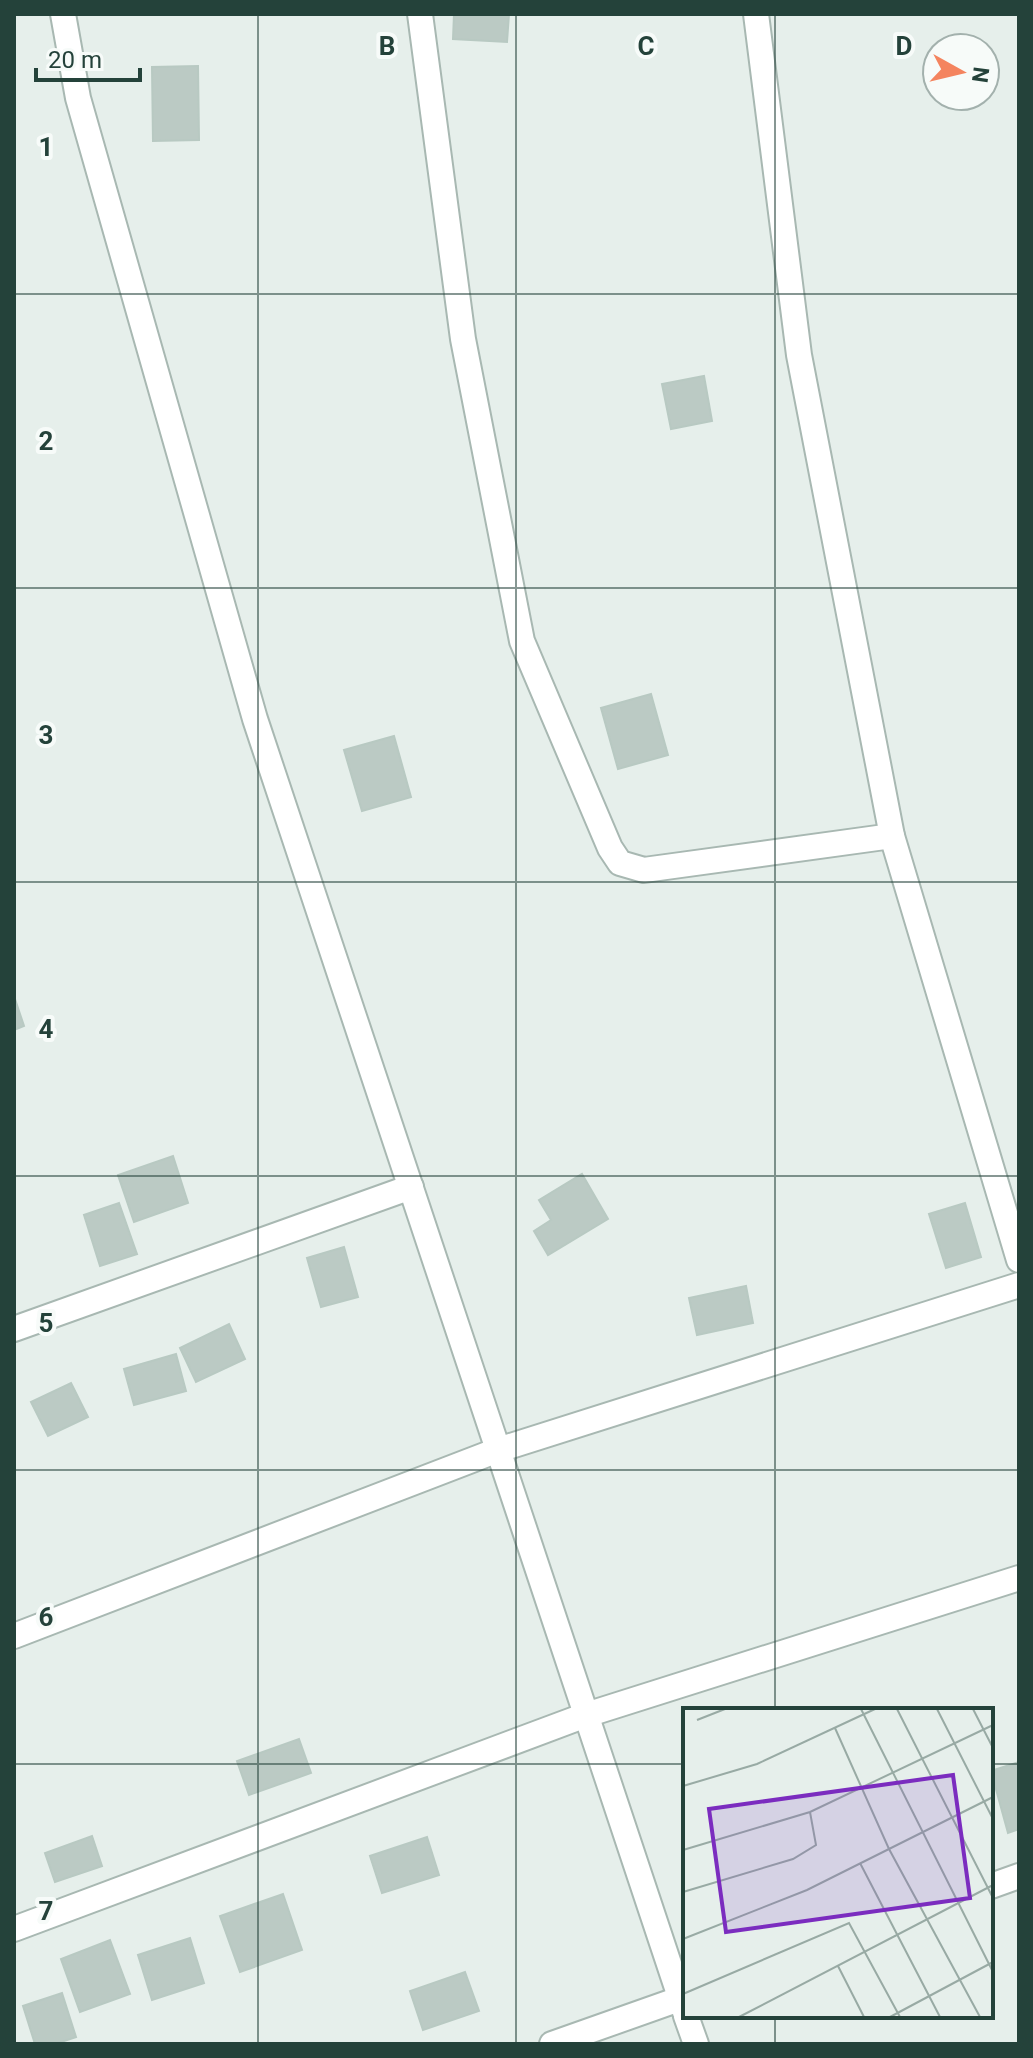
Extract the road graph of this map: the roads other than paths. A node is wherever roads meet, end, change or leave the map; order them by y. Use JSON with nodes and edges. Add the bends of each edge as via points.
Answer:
{"nodes":[{"id":1,"x":63,"y":14,"type":"edge"},
{"id":2,"x":420,"y":14,"type":"edge"},
{"id":3,"x":756,"y":14,"type":"edge"},
{"id":4,"x":892,"y":836,"type":"junction"},
{"id":5,"x":411,"y":1187,"type":"junction"},
{"id":6,"x":1019,"y":1260,"type":"edge"},
{"id":7,"x":1019,"y":1285,"type":"edge"},
{"id":8,"x":14,"y":1329,"type":"edge"},
{"id":9,"x":498,"y":1450,"type":"junction"},
{"id":10,"x":1019,"y":1578,"type":"edge"},
{"id":11,"x":14,"y":1636,"type":"edge"},
{"id":12,"x":586,"y":1715,"type":"junction"},
{"id":13,"x":1019,"y":1876,"type":"edge"},
{"id":14,"x":993,"y":1885,"type":"edge"},
{"id":15,"x":14,"y":1929,"type":"edge"},
{"id":16,"x":683,"y":2003,"type":"edge"},
{"id":17,"x":683,"y":2006,"type":"edge"},
{"id":18,"x":688,"y":2018,"type":"edge"},
{"id":19,"x":552,"y":2044,"type":"edge"},
{"id":20,"x":696,"y":2044,"type":"edge"}],
"edges":[{"from":1,"to":5,"type":"street","via":[[78,98],[255,719]]},
{"from":2,"to":4,"type":"street","via":[[463,339],[522,641],[610,848],[620,863],[644,870]]},
{"from":3,"to":4,"type":"street","via":[[799,355]]},
{"from":4,"to":6,"type":"street"},
{"from":5,"to":8,"type":"street"},
{"from":5,"to":9,"type":"street"},
{"from":7,"to":9,"type":"street"},
{"from":9,"to":11,"type":"street"},
{"from":9,"to":12,"type":"street"},
{"from":10,"to":12,"type":"street"},
{"from":12,"to":15,"type":"street"},
{"from":12,"to":16,"type":"street"},
{"from":13,"to":14,"type":"street"},
{"from":17,"to":19,"type":"street"},
{"from":18,"to":20,"type":"street"}]}
